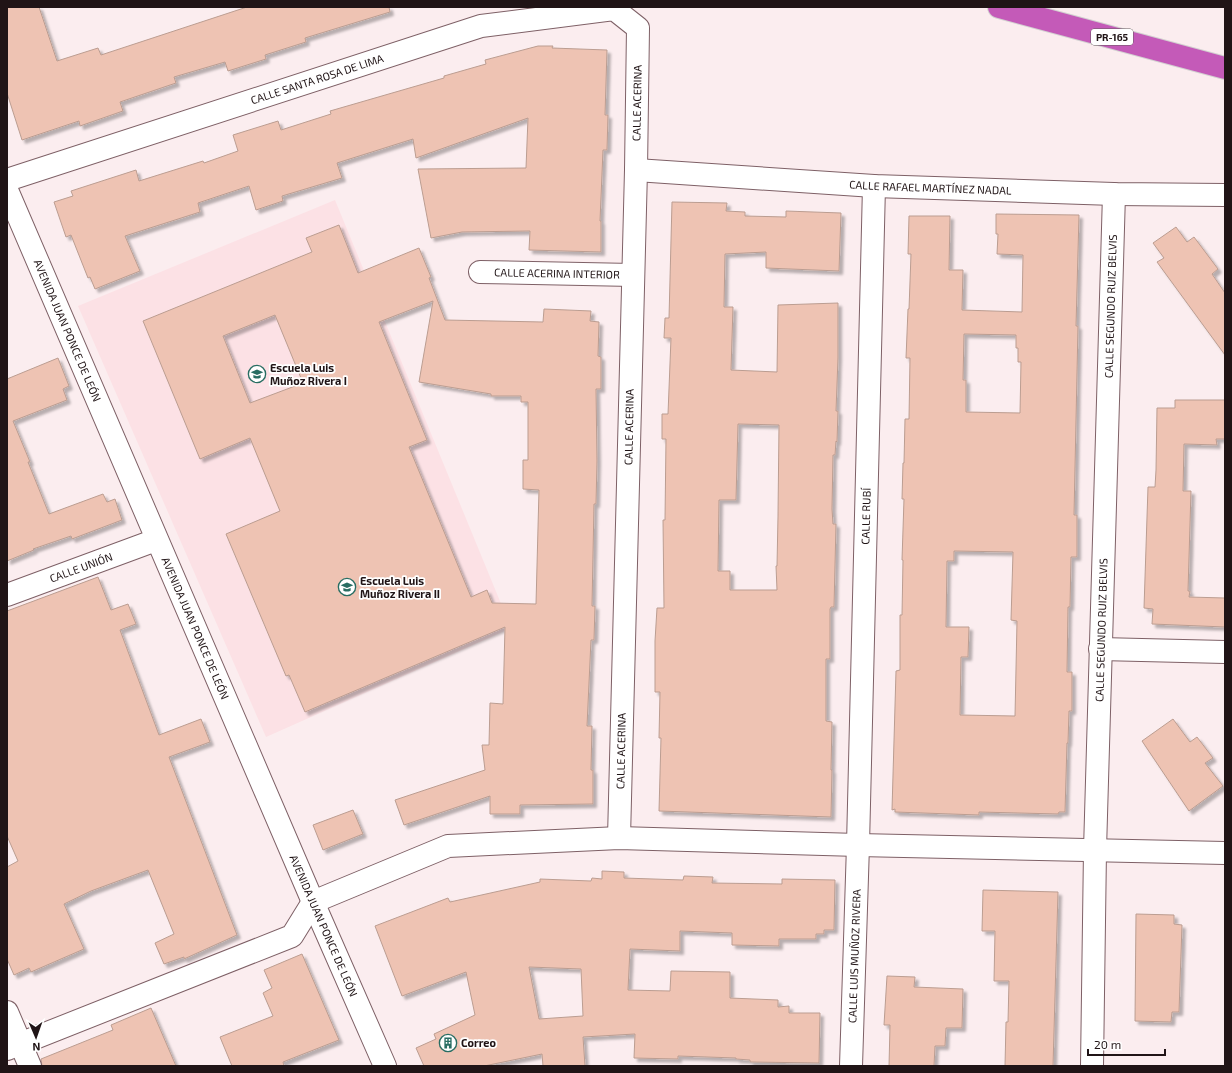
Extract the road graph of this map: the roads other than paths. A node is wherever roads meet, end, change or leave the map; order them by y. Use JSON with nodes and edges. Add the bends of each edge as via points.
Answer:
{"nodes":[{"id":1,"x":999,"y":7,"type":"edge"},
{"id":2,"x":629,"y":20,"type":"joint"},
{"id":3,"x":1225,"y":68,"type":"edge"},
{"id":4,"x":636,"y":170,"type":"junction"},
{"id":5,"x":7,"y":180,"type":"edge"},
{"id":6,"x":874,"y":186,"type":"junction"},
{"id":7,"x":7,"y":190,"type":"edge"},
{"id":8,"x":1114,"y":194,"type":"junction"},
{"id":9,"x":1225,"y":196,"type":"edge"},
{"id":10,"x":480,"y":272,"type":"dead end"},
{"id":11,"x":633,"y":276,"type":"junction"},
{"id":12,"x":156,"y":540,"type":"junction"},
{"id":13,"x":7,"y":595,"type":"edge"},
{"id":14,"x":1100,"y":649,"type":"junction"},
{"id":15,"x":1225,"y":652,"type":"edge"},
{"id":16,"x":619,"y":838,"type":"junction"},
{"id":17,"x":858,"y":845,"type":"junction"},
{"id":18,"x":1095,"y":850,"type":"junction"},
{"id":19,"x":1225,"y":853,"type":"edge"},
{"id":20,"x":313,"y":902,"type":"junction"},
{"id":21,"x":7,"y":1012,"type":"edge"},
{"id":22,"x":14,"y":1046,"type":"edge"},
{"id":23,"x":30,"y":1066,"type":"edge"},
{"id":24,"x":385,"y":1066,"type":"edge"},
{"id":25,"x":852,"y":1066,"type":"edge"},
{"id":26,"x":1092,"y":1066,"type":"edge"}],
"edges":[{"from":1,"to":3,"type":"highway","number":"PR-165"},
{"from":2,"to":4,"type":"street","name":"CALLE ACERINA","via":[[638,28]]},
{"from":2,"to":5,"type":"street","name":"CALLE SANTA ROSA DE LIMA","via":[[614,9],[481,26]]},
{"from":4,"to":6,"type":"street","name":"CALLE RAFAEL MARTÍNEZ NADAL"},
{"from":4,"to":11,"type":"street","name":"CALLE ACERINA"},
{"from":6,"to":8,"type":"street","name":"CALLE RAFAEL MARTÍNEZ NADAL"},
{"from":6,"to":17,"type":"street","name":"CALLE RUBÍ"},
{"from":7,"to":12,"type":"street","name":"AVENIDA JUAN PONCE DE LEÓN"},
{"from":8,"to":9,"type":"street","name":"CALLE RAFAEL MARTÍNEZ NADAL"},
{"from":8,"to":14,"type":"street","name":"CALLE SEGUNDO RUIZ BELVIS"},
{"from":10,"to":11,"type":"street","name":"CALLE ACERINA INTERIOR"},
{"from":11,"to":16,"type":"street","name":"CALLE ACERINA"},
{"from":12,"to":13,"type":"street","name":"CALLE UNIÓN"},
{"from":12,"to":20,"type":"street","name":"AVENIDA JUAN PONCE DE LEÓN"},
{"from":14,"to":15,"type":"street"},
{"from":14,"to":18,"type":"street","name":"CALLE SEGUNDO RUIZ BELVIS"},
{"from":16,"to":17,"type":"street"},
{"from":16,"to":20,"type":"street","via":[[448,846]]},
{"from":17,"to":18,"type":"street"},
{"from":17,"to":25,"type":"street","name":"CALLE LUIS MUÑOZ RIVERA"},
{"from":18,"to":19,"type":"street"},
{"from":18,"to":26,"type":"street","name":"CALLE SEGUNDO RUIZ BELVIS"},
{"from":20,"to":22,"type":"street","via":[[292,936]]},
{"from":20,"to":24,"type":"street","name":"AVENIDA JUAN PONCE DE LEÓN"},
{"from":21,"to":22,"type":"street"},
{"from":22,"to":23,"type":"street"}]}
